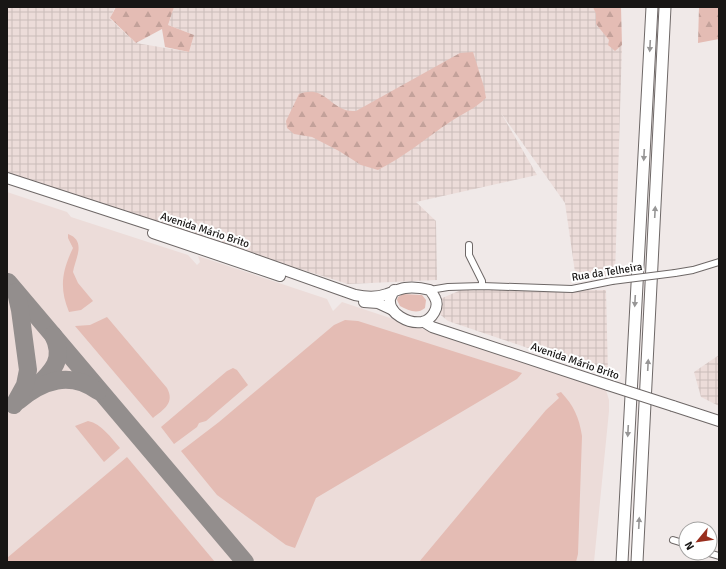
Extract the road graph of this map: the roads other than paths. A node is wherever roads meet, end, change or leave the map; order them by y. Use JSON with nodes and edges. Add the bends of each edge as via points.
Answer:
{"nodes":[{"id":1,"x":652,"y":7,"type":"edge"},
{"id":2,"x":665,"y":7,"type":"edge"},
{"id":3,"x":7,"y":178,"type":"edge"},
{"id":4,"x":7,"y":185,"type":"edge"},
{"id":5,"x":469,"y":245,"type":"dead end"},
{"id":6,"x":719,"y":262,"type":"edge"},
{"id":7,"x":448,"y":286,"type":"junction"},
{"id":8,"x":482,"y":286,"type":"junction"},
{"id":9,"x":394,"y":290,"type":"junction"},
{"id":10,"x":433,"y":294,"type":"junction"},
{"id":11,"x":393,"y":310,"type":"junction"},
{"id":12,"x":435,"y":311,"type":"junction"},
{"id":13,"x":424,"y":322,"type":"junction"},
{"id":14,"x":608,"y":382,"type":"junction"},
{"id":15,"x":674,"y":403,"type":"junction"},
{"id":16,"x":719,"y":415,"type":"edge"},
{"id":17,"x":719,"y":421,"type":"edge"},
{"id":18,"x":672,"y":540,"type":"dead end"},
{"id":19,"x":678,"y":542,"type":"edge"},
{"id":20,"x":622,"y":562,"type":"edge"},
{"id":21,"x":637,"y":562,"type":"edge"}],
"edges":[{"from":1,"to":20,"type":"highway","one_way":true},
{"from":21,"to":2,"type":"highway","one_way":true},
{"from":3,"to":9,"type":"main road","name":"Avenida Mário Brito","via":[[228,250],[355,296],[385,295]]},
{"from":4,"to":11,"type":"main road","name":"Avenida Mário Brito","via":[[358,302],[378,303]]},
{"from":5,"to":8,"type":"street","via":[[469,255]]},
{"from":6,"to":8,"type":"street","name":"Rua da Telheira","bridge":true,"via":[[693,270],[572,289]]},
{"from":7,"to":8,"type":"street","name":"Rua da Telheira"},
{"from":7,"to":10,"type":"street","name":"Rua da Telheira"},
{"from":7,"to":10,"type":"street"},
{"from":9,"to":10,"type":"main road","via":[[405,288]]},
{"from":9,"to":11,"type":"main road","via":[[390,298]]},
{"from":10,"to":12,"type":"main road","via":[[437,304]]},
{"from":11,"to":13,"type":"main road","via":[[408,320]]},
{"from":12,"to":13,"type":"main road","via":[[433,316]]},
{"from":12,"to":14,"type":"main road","name":"Avenida Mário Brito","via":[[444,324]]},
{"from":13,"to":14,"type":"main road","name":"Avenida Mário Brito","via":[[432,327]]},
{"from":14,"to":15,"type":"main road","name":"Avenida Mário Brito","bridge":true},
{"from":15,"to":16,"type":"main road","name":"Avenida Mário Brito"},
{"from":15,"to":17,"type":"main road","name":"Avenida Mário Brito"},
{"from":18,"to":19,"type":"street"}]}
